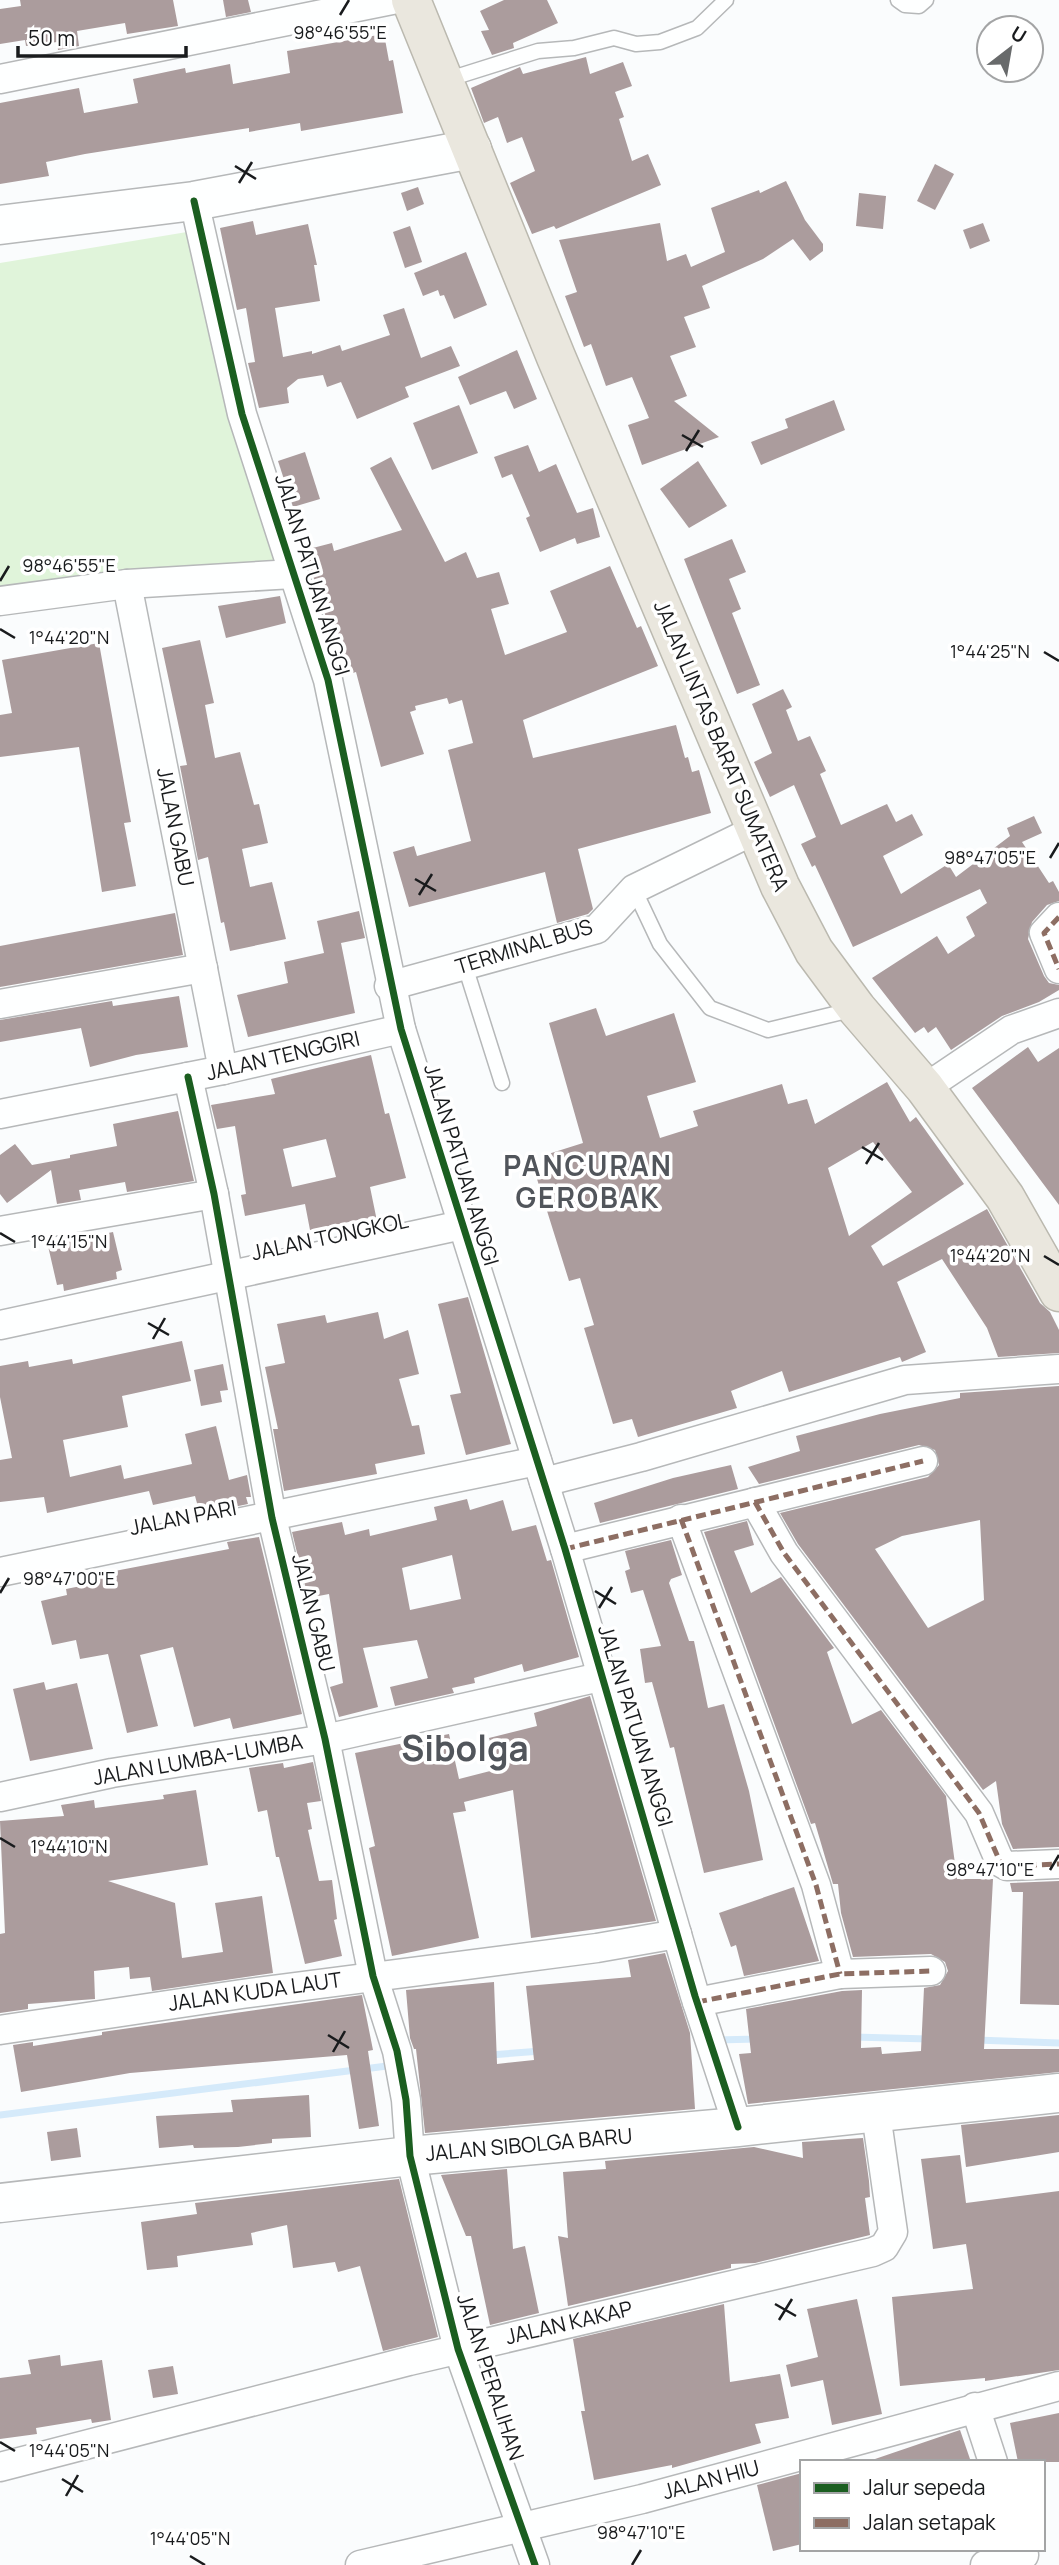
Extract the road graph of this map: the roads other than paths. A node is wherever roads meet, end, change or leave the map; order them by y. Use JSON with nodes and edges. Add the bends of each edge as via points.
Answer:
{"nodes":[{"id":1,"x":392,"y":0,"type":"edge"},
{"id":2,"x":411,"y":0,"type":"edge"},
{"id":3,"x":726,"y":0,"type":"edge"},
{"id":4,"x":898,"y":0,"type":"edge"},
{"id":5,"x":926,"y":0,"type":"edge"},
{"id":6,"x":0,"y":79,"type":"edge"},
{"id":7,"x":445,"y":80,"type":"junction"},
{"id":8,"x":472,"y":149,"type":"junction"},
{"id":9,"x":194,"y":201,"type":"junction"},
{"id":10,"x":0,"y":225,"type":"edge"},
{"id":11,"x":293,"y":573,"type":"junction"},
{"id":12,"x":127,"y":584,"type":"junction"},
{"id":13,"x":0,"y":601,"type":"edge"},
{"id":14,"x":757,"y":829,"type":"junction"},
{"id":15,"x":634,"y":889,"type":"junction"},
{"id":16,"x":1059,"y":917,"type":"edge"},
{"id":17,"x":465,"y":966,"type":"junction"},
{"id":18,"x":203,"y":968,"type":"junction"},
{"id":19,"x":1059,"y":970,"type":"edge"},
{"id":20,"x":389,"y":986,"type":"junction"},
{"id":21,"x":0,"y":1004,"type":"edge"},
{"id":22,"x":857,"y":1009,"type":"junction"},
{"id":23,"x":1059,"y":1013,"type":"edge"},
{"id":24,"x":401,"y":1029,"type":"junction"},
{"id":25,"x":223,"y":1070,"type":"junction"},
{"id":26,"x":188,"y":1077,"type":"junction"},
{"id":27,"x":502,"y":1083,"type":"dead end"},
{"id":28,"x":925,"y":1088,"type":"junction"},
{"id":29,"x":0,"y":1114,"type":"edge"},
{"id":30,"x":214,"y":1194,"type":"junction"},
{"id":31,"x":462,"y":1225,"type":"junction"},
{"id":32,"x":0,"y":1231,"type":"edge"},
{"id":33,"x":227,"y":1278,"type":"junction"},
{"id":34,"x":1059,"y":1292,"type":"edge"},
{"id":35,"x":0,"y":1325,"type":"edge"},
{"id":36,"x":1059,"y":1368,"type":"edge"},
{"id":37,"x":923,"y":1461,"type":"dead end"},
{"id":38,"x":540,"y":1471,"type":"junction"},
{"id":39,"x":755,"y":1502,"type":"junction"},
{"id":40,"x":272,"y":1518,"type":"junction"},
{"id":41,"x":681,"y":1519,"type":"junction"},
{"id":42,"x":565,"y":1549,"type":"junction"},
{"id":43,"x":0,"y":1572,"type":"edge"},
{"id":44,"x":600,"y":1677,"type":"junction"},
{"id":45,"x":325,"y":1738,"type":"junction"},
{"id":46,"x":0,"y":1797,"type":"edge"},
{"id":47,"x":1059,"y":1864,"type":"edge"},
{"id":48,"x":677,"y":1934,"type":"junction"},
{"id":49,"x":931,"y":1972,"type":"dead end"},
{"id":50,"x":840,"y":1974,"type":"junction"},
{"id":51,"x":373,"y":1976,"type":"junction"},
{"id":52,"x":697,"y":2002,"type":"junction"},
{"id":53,"x":0,"y":2030,"type":"edge"},
{"id":54,"x":1059,"y":2093,"type":"edge"},
{"id":55,"x":876,"y":2114,"type":"junction"},
{"id":56,"x":738,"y":2127,"type":"junction"},
{"id":57,"x":410,"y":2156,"type":"junction"},
{"id":58,"x":0,"y":2203,"type":"edge"},
{"id":59,"x":457,"y":2349,"type":"junction"},
{"id":60,"x":1059,"y":2386,"type":"edge"},
{"id":61,"x":975,"y":2407,"type":"junction"},
{"id":62,"x":992,"y":2460,"type":"edge"},
{"id":63,"x":0,"y":2467,"type":"edge"},
{"id":64,"x":523,"y":2527,"type":"junction"},
{"id":65,"x":1025,"y":2556,"type":"edge"},
{"id":66,"x":360,"y":2565,"type":"edge"},
{"id":67,"x":535,"y":2565,"type":"edge"},
{"id":68,"x":985,"y":2565,"type":"edge"}],
"edges":[{"from":1,"to":6,"type":"street"},
{"from":2,"to":7,"type":"highway","name":"JALAN LINTAS BARAT SUMATERA"},
{"from":3,"to":7,"type":"lane","via":[[697,28],[660,42],[636,44],[614,38],[538,51]]},
{"from":4,"to":5,"type":"lane","via":[[919,6]]},
{"from":7,"to":8,"type":"highway","name":"JALAN LINTAS BARAT SUMATERA"},
{"from":8,"to":9,"type":"street"},
{"from":8,"to":14,"type":"highway","name":"JALAN LINTAS BARAT SUMATERA"},
{"from":9,"to":10,"type":"street"},
{"from":9,"to":11,"type":"street","name":"JALAN PATUAN ANGGI","via":[[243,414]]},
{"from":11,"to":12,"type":"street"},
{"from":11,"to":20,"type":"street","name":"JALAN PATUAN ANGGI","via":[[328,680]]},
{"from":12,"to":13,"type":"street"},
{"from":12,"to":18,"type":"street","name":"JALAN GABU"},
{"from":14,"to":15,"type":"street","name":"TERMINAL BUS"},
{"from":14,"to":22,"type":"highway","name":"JALAN LINTAS BARAT SUMATERA","via":[[814,951]]},
{"from":15,"to":17,"type":"street","name":"TERMINAL BUS","via":[[597,929]]},
{"from":15,"to":22,"type":"lane","via":[[660,944],[710,1008],[768,1030]]},
{"from":16,"to":19,"type":"street","via":[[1044,933]]},
{"from":17,"to":20,"type":"street","name":"TERMINAL BUS"},
{"from":17,"to":27,"type":"lane"},
{"from":18,"to":21,"type":"street"},
{"from":18,"to":25,"type":"street","name":"JALAN GABU"},
{"from":20,"to":24,"type":"street","name":"JALAN PATUAN ANGGI"},
{"from":22,"to":28,"type":"highway","name":"JALAN LINTAS BARAT SUMATERA"},
{"from":23,"to":28,"type":"street","via":[[1011,1030]]},
{"from":24,"to":25,"type":"street","name":"JALAN TENGGIRI"},
{"from":24,"to":31,"type":"street","name":"JALAN PATUAN ANGGI"},
{"from":25,"to":26,"type":"street","name":"JALAN TENGGIRI"},
{"from":26,"to":29,"type":"street","name":"JALAN TENGGIRI"},
{"from":26,"to":30,"type":"street","name":"JALAN GABU"},
{"from":28,"to":34,"type":"highway","name":"JALAN LINTAS BARAT SUMATERA","via":[[1005,1197]]},
{"from":30,"to":32,"type":"street"},
{"from":30,"to":33,"type":"street","name":"JALAN GABU"},
{"from":31,"to":33,"type":"street","name":"JALAN TONGKOL"},
{"from":31,"to":38,"type":"street","name":"JALAN PATUAN ANGGI"},
{"from":33,"to":35,"type":"street","name":"JALAN TONGKOL"},
{"from":33,"to":40,"type":"street","name":"JALAN GABU"},
{"from":36,"to":38,"type":"street","name":"JALAN PARI","via":[[905,1380],[641,1457]]},
{"from":37,"to":39,"type":"street"},
{"from":38,"to":40,"type":"street","name":"JALAN PARI"},
{"from":38,"to":42,"type":"street","name":"JALAN PATUAN ANGGI"},
{"from":39,"to":41,"type":"street"},
{"from":39,"to":47,"type":"street","via":[[785,1553],[979,1813],[1000,1862],[1007,1866]]},
{"from":40,"to":43,"type":"street","name":"JALAN PARI"},
{"from":40,"to":45,"type":"street","name":"JALAN GABU"},
{"from":41,"to":42,"type":"street"},
{"from":41,"to":50,"type":"street","via":[[811,1873]]},
{"from":42,"to":44,"type":"street","name":"JALAN PATUAN ANGGI"},
{"from":44,"to":45,"type":"street","name":"JALAN LUMBA-LUMBA"},
{"from":44,"to":48,"type":"street","name":"JALAN PATUAN ANGGI"},
{"from":45,"to":46,"type":"street","name":"JALAN LUMBA-LUMBA","via":[[112,1773]]},
{"from":45,"to":51,"type":"street","name":"JALAN GABU"},
{"from":48,"to":51,"type":"street","name":"JALAN KUDA LAUT"},
{"from":48,"to":52,"type":"street","name":"JALAN PATUAN ANGGI"},
{"from":49,"to":50,"type":"street"},
{"from":50,"to":52,"type":"street"},
{"from":51,"to":53,"type":"street","name":"JALAN KUDA LAUT"},
{"from":51,"to":57,"type":"street","name":"JALAN GABU","via":[[397,2050]]},
{"from":52,"to":56,"type":"street","name":"JALAN PATUAN ANGGI"},
{"from":54,"to":55,"type":"street","name":"JALAN SIBOLGA BARU"},
{"from":55,"to":56,"type":"street","name":"JALAN SIBOLGA BARU"},
{"from":55,"to":59,"type":"street","name":"JALAN KAKAP","via":[[893,2223],[891,2240],[884,2247]]},
{"from":56,"to":57,"type":"street","name":"JALAN SIBOLGA BARU"},
{"from":57,"to":58,"type":"street","name":"JALAN SIBOLGA BARU"},
{"from":57,"to":59,"type":"street","name":"JALAN PERALIHAN"},
{"from":59,"to":63,"type":"street","name":"JALAN KAKAP"},
{"from":59,"to":64,"type":"street","name":"JALAN PERALIHAN"},
{"from":60,"to":61,"type":"street","name":"JALAN HIU"},
{"from":61,"to":62,"type":"street"},
{"from":61,"to":64,"type":"street","name":"JALAN HIU"},
{"from":64,"to":66,"type":"street","name":"JALAN HIU"},
{"from":64,"to":67,"type":"street","name":"JALAN PERALIHAN"},
{"from":65,"to":68,"type":"street"}]}
